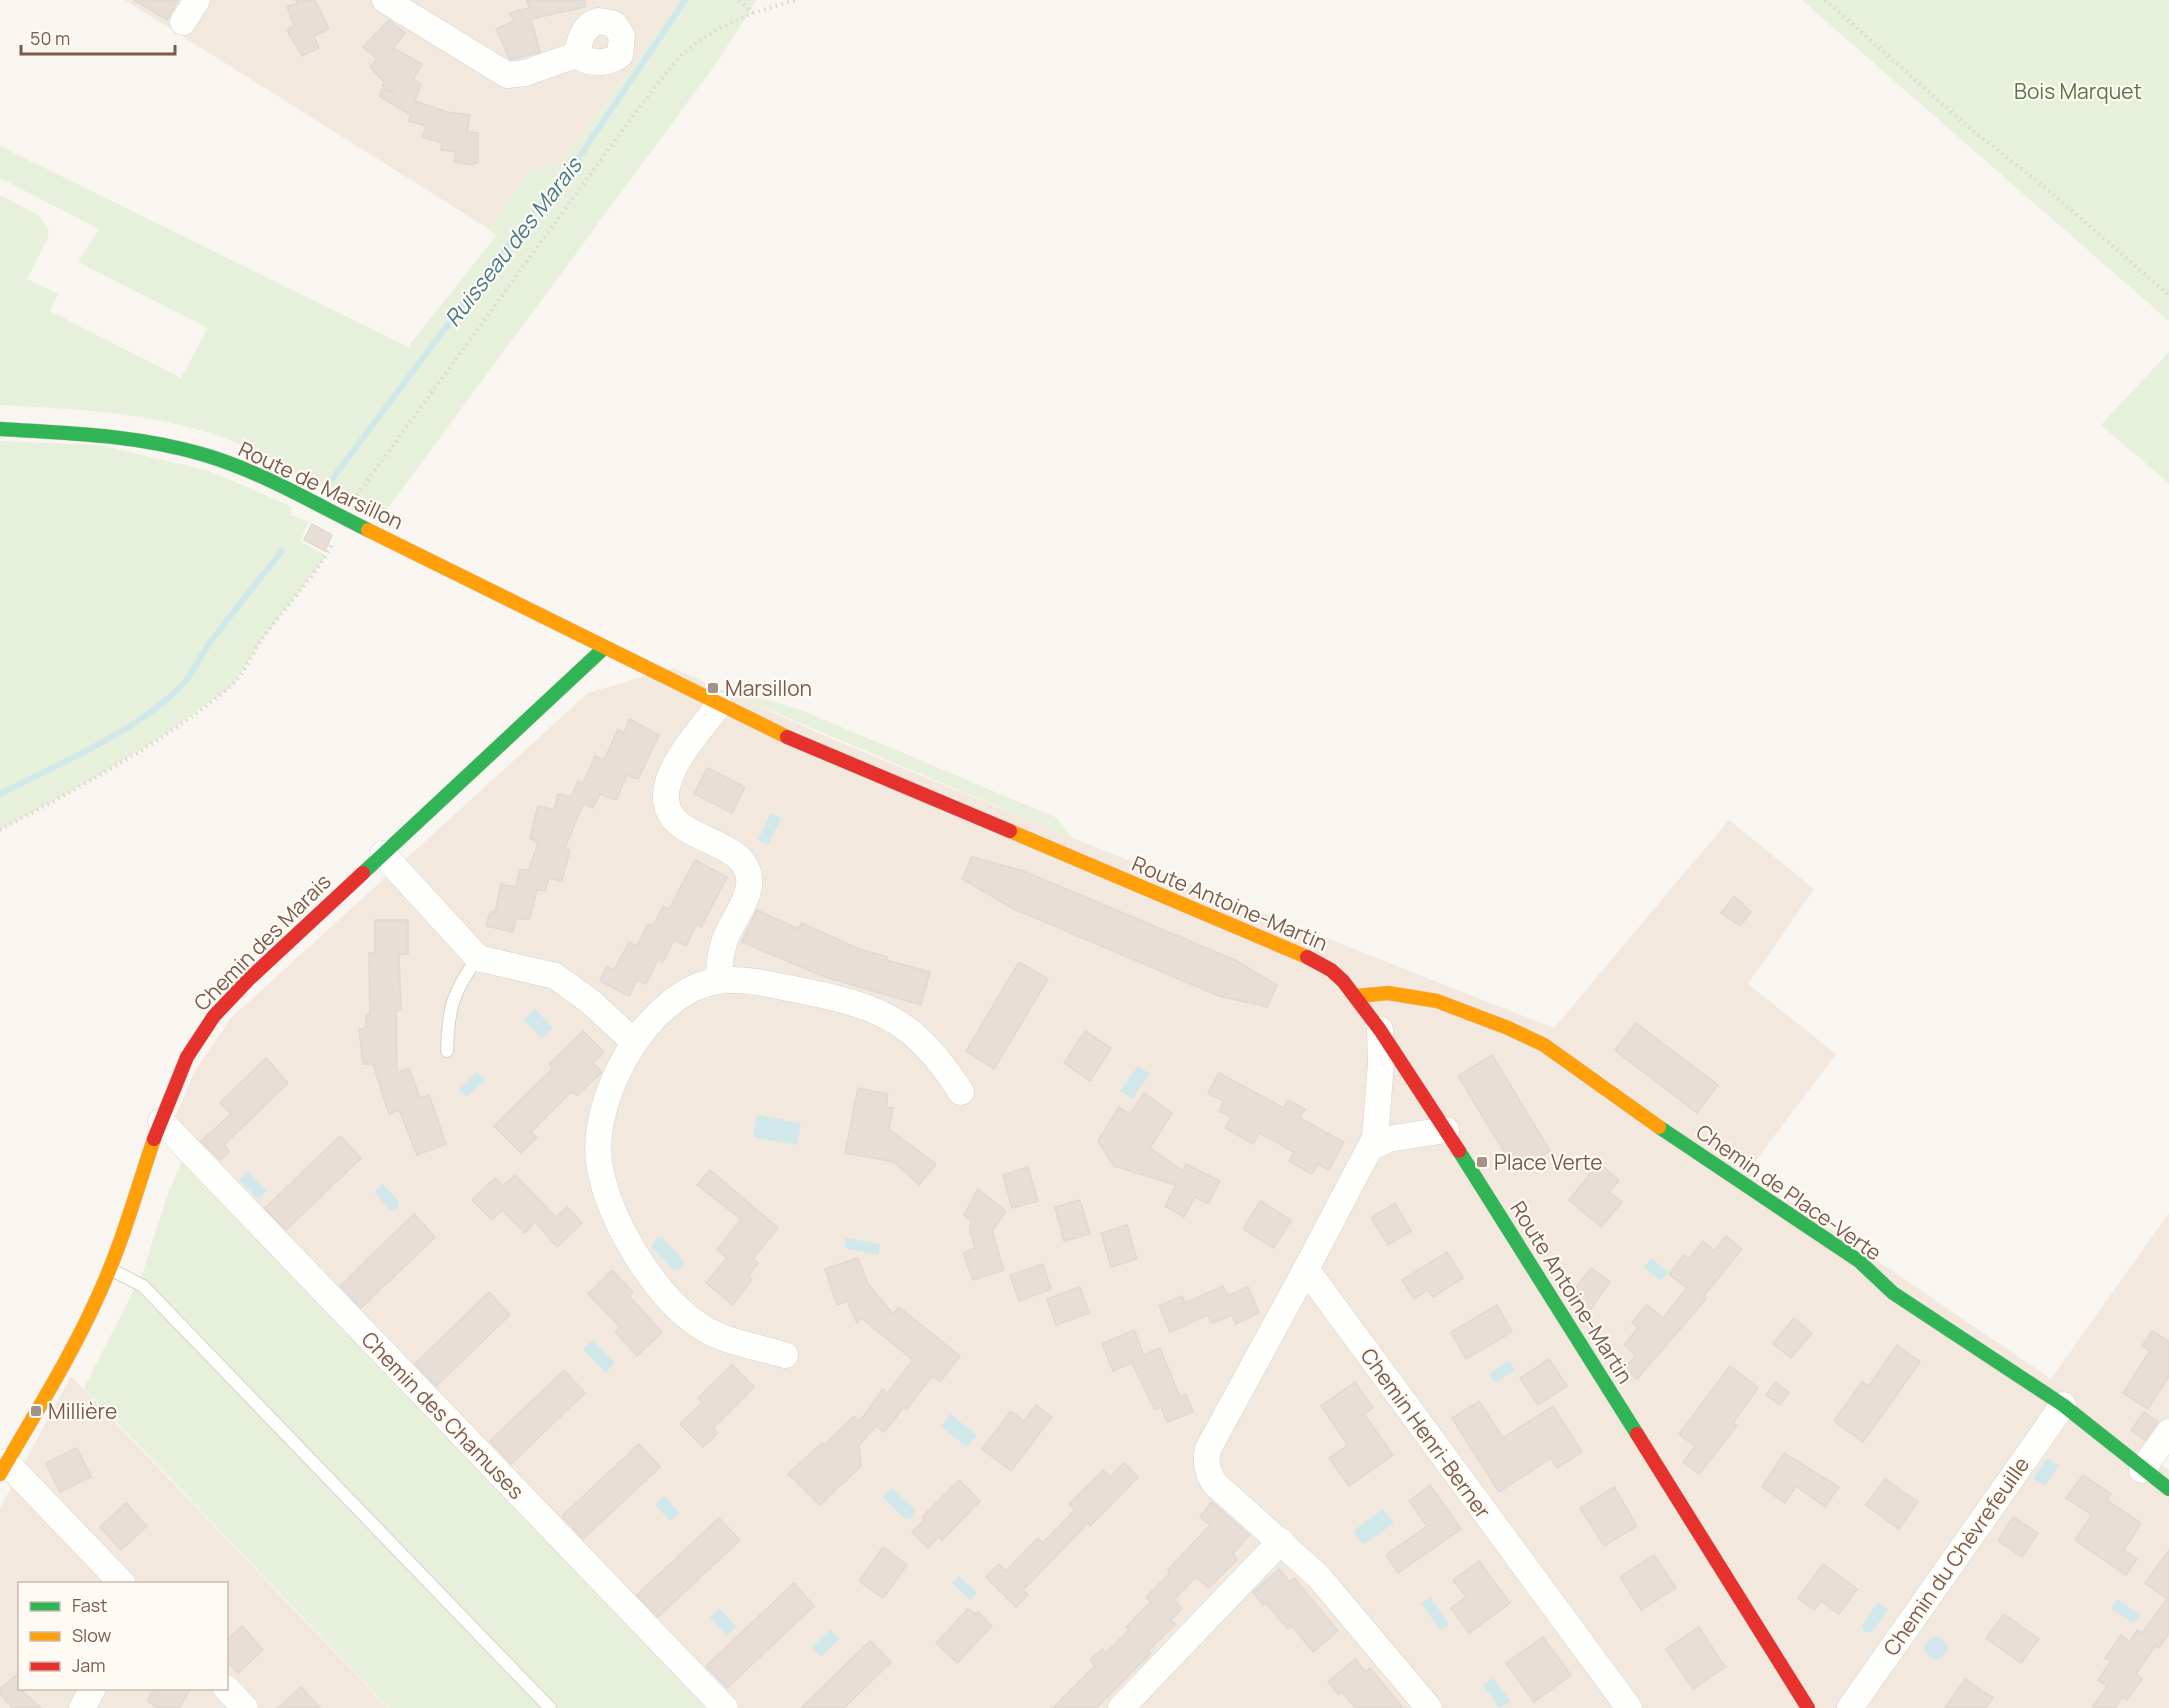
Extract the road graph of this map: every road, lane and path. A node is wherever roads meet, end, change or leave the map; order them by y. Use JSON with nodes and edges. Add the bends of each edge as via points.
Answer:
{"nodes":[{"id":1,"x":197,"y":0,"type":"edge"},
{"id":2,"x":385,"y":0,"type":"edge"},
{"id":3,"x":739,"y":0,"type":"edge"},
{"id":4,"x":795,"y":0,"type":"edge"},
{"id":5,"x":1825,"y":0,"type":"edge"},
{"id":6,"x":753,"y":13,"type":"junction"},
{"id":7,"x":183,"y":22,"type":"dead end"},
{"id":8,"x":576,"y":55,"type":"dead end"},
{"id":9,"x":2169,"y":295,"type":"edge"},
{"id":10,"x":0,"y":429,"type":"edge"},
{"id":11,"x":345,"y":519,"type":"junction"},
{"id":12,"x":603,"y":649,"type":"junction"},
{"id":13,"x":719,"y":705,"type":"junction"},
{"id":14,"x":0,"y":830,"type":"edge"},
{"id":15,"x":382,"y":854,"type":"junction"},
{"id":16,"x":478,"y":958,"type":"junction"},
{"id":17,"x":719,"y":980,"type":"junction"},
{"id":18,"x":1357,"y":996,"type":"junction"},
{"id":19,"x":1380,"y":1030,"type":"junction"},
{"id":20,"x":633,"y":1041,"type":"junction"},
{"id":21,"x":447,"y":1051,"type":"dead end"},
{"id":22,"x":961,"y":1092,"type":"dead end"},
{"id":23,"x":161,"y":1121,"type":"junction"},
{"id":24,"x":1446,"y":1130,"type":"junction"},
{"id":25,"x":1372,"y":1147,"type":"junction"},
{"id":26,"x":111,"y":1269,"type":"junction"},
{"id":27,"x":1306,"y":1269,"type":"junction"},
{"id":28,"x":785,"y":1355,"type":"dead end"},
{"id":29,"x":2062,"y":1404,"type":"junction"},
{"id":30,"x":2169,"y":1432,"type":"edge"},
{"id":31,"x":3,"y":1468,"type":"edge"},
{"id":32,"x":2142,"y":1470,"type":"junction"},
{"id":33,"x":2169,"y":1489,"type":"edge"},
{"id":34,"x":1281,"y":1541,"type":"junction"},
{"id":35,"x":121,"y":1582,"type":"edge"},
{"id":36,"x":92,"y":1690,"type":"edge"},
{"id":37,"x":227,"y":1690,"type":"edge"},
{"id":38,"x":81,"y":1708,"type":"edge"},
{"id":39,"x":245,"y":1708,"type":"edge"},
{"id":40,"x":550,"y":1708,"type":"edge"},
{"id":41,"x":725,"y":1708,"type":"edge"},
{"id":42,"x":1121,"y":1708,"type":"edge"},
{"id":43,"x":1429,"y":1708,"type":"edge"},
{"id":44,"x":1629,"y":1708,"type":"edge"},
{"id":45,"x":1808,"y":1708,"type":"edge"},
{"id":46,"x":1850,"y":1708,"type":"edge"}],
"edges":[{"from":1,"to":7,"type":"street"},
{"from":2,"to":8,"type":"street","via":[[507,75],[525,73]]},
{"from":3,"to":6,"type":"path"},
{"from":4,"to":6,"type":"path"},
{"from":5,"to":9,"type":"path","via":[[1973,131]]},
{"from":6,"to":11,"type":"path","via":[[722,27],[679,57],[375,469]]},
{"from":10,"to":11,"type":"street","name":"Route de Marsillon","via":[[113,435],[204,455],[247,470]]},
{"from":11,"to":12,"type":"street","name":"Route de Marsillon"},
{"from":11,"to":14,"type":"path","via":[[326,556],[232,686],[155,741]]},
{"from":12,"to":13,"type":"street","name":"Route Antoine-Martin"},
{"from":12,"to":15,"type":"street","name":"Chemin des Marais"},
{"from":13,"to":17,"type":"street","via":[[673,770],[667,793],[670,812],[680,824],[732,853],[747,868],[749,886],[722,949]]},
{"from":13,"to":18,"type":"street","name":"Route Antoine-Martin","via":[[1306,956],[1331,970]]},
{"from":15,"to":16,"type":"street"},
{"from":15,"to":23,"type":"street","name":"Chemin des Marais","via":[[215,1015],[180,1072]]},
{"from":16,"to":20,"type":"street","via":[[555,976],[591,1002]]},
{"from":16,"to":21,"type":"lane","via":[[454,996],[449,1011]]},
{"from":17,"to":20,"type":"street","via":[[682,994],[663,1008]]},
{"from":17,"to":22,"type":"street","via":[[845,1000],[903,1025],[939,1058]]},
{"from":18,"to":19,"type":"street","name":"Route Antoine-Martin"},
{"from":18,"to":29,"type":"street","name":"Chemin de Place-Verte","via":[[1388,993],[1437,1000],[1544,1045],[1665,1132],[1859,1261],[1893,1293]]},
{"from":19,"to":24,"type":"street","name":"Route Antoine-Martin"},
{"from":19,"to":25,"type":"street","via":[[1377,1128]]},
{"from":20,"to":28,"type":"street","via":[[609,1098],[598,1150],[605,1187],[623,1231],[648,1273],[689,1318],[716,1334]]},
{"from":23,"to":26,"type":"street","name":"Chemin des Marais"},
{"from":23,"to":41,"type":"street","name":"Chemin des Chamuses"},
{"from":24,"to":25,"type":"street","via":[[1388,1139]]},
{"from":24,"to":45,"type":"street","name":"Route Antoine-Martin"},
{"from":25,"to":27,"type":"street"},
{"from":26,"to":31,"type":"street","name":"Chemin des Marais"},
{"from":26,"to":40,"type":"lane","via":[[143,1286]]},
{"from":27,"to":34,"type":"street","via":[[1205,1461],[1215,1484]]},
{"from":27,"to":44,"type":"street","name":"Chemin Henri-Berner"},
{"from":29,"to":32,"type":"street","name":"Chemin de Place-Verte"},
{"from":29,"to":46,"type":"street","name":"Chemin du Chèvrefeuille"},
{"from":30,"to":32,"type":"street"},
{"from":31,"to":35,"type":"street"},
{"from":32,"to":33,"type":"street","name":"Chemin de Place-Verte"},
{"from":34,"to":42,"type":"street"},
{"from":34,"to":43,"type":"street","via":[[1318,1576]]},
{"from":36,"to":38,"type":"street"},
{"from":37,"to":39,"type":"street"}]}
